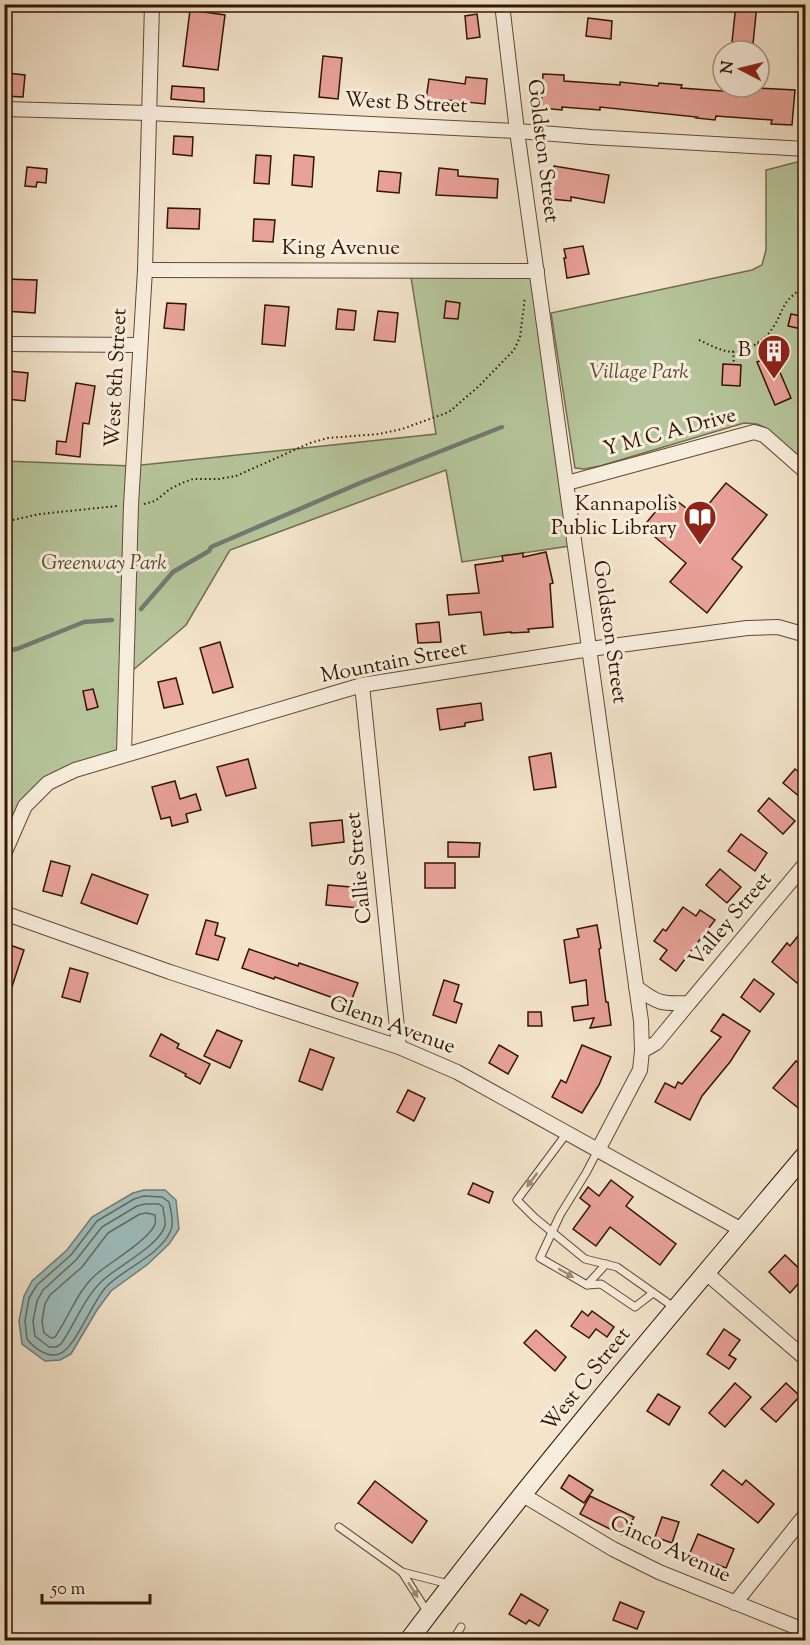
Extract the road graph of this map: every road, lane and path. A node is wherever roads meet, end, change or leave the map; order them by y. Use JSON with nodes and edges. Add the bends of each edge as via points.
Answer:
{"nodes":[{"id":1,"x":152,"y":4,"type":"edge"},
{"id":2,"x":502,"y":4,"type":"edge"},
{"id":3,"x":4,"y":109,"type":"edge"},
{"id":4,"x":148,"y":113,"type":"junction"},
{"id":5,"x":517,"y":131,"type":"junction"},
{"id":6,"x":806,"y":149,"type":"edge"},
{"id":7,"x":145,"y":270,"type":"junction"},
{"id":8,"x":537,"y":271,"type":"junction"},
{"id":9,"x":798,"y":291,"type":"dead end"},
{"id":10,"x":541,"y":294,"type":"junction"},
{"id":11,"x":699,"y":340,"type":"dead end"},
{"id":12,"x":758,"y":343,"type":"junction"},
{"id":13,"x":4,"y":344,"type":"edge"},
{"id":14,"x":139,"y":345,"type":"junction"},
{"id":15,"x":733,"y":351,"type":"junction"},
{"id":16,"x":766,"y":359,"type":"dead end"},
{"id":17,"x":734,"y":364,"type":"dead end"},
{"id":18,"x":806,"y":472,"type":"edge"},
{"id":19,"x":567,"y":483,"type":"junction"},
{"id":20,"x":131,"y":505,"type":"junction"},
{"id":21,"x":4,"y":522,"type":"edge"},
{"id":22,"x":806,"y":636,"type":"edge"},
{"id":23,"x":590,"y":649,"type":"junction"},
{"id":24,"x":362,"y":685,"type":"junction"},
{"id":25,"x":124,"y":754,"type":"junction"},
{"id":26,"x":4,"y":854,"type":"edge"},
{"id":27,"x":806,"y":863,"type":"edge"},
{"id":28,"x":4,"y":913,"type":"edge"},
{"id":29,"x":636,"y":987,"type":"junction"},
{"id":30,"x":689,"y":1003,"type":"junction"},
{"id":31,"x":399,"y":1047,"type":"junction"},
{"id":32,"x":642,"y":1051,"type":"junction"},
{"id":33,"x":567,"y":1133,"type":"junction"},
{"id":34,"x":598,"y":1150,"type":"junction"},
{"id":35,"x":806,"y":1154,"type":"edge"},
{"id":36,"x":742,"y":1230,"type":"junction"},
{"id":37,"x":552,"y":1232,"type":"junction"},
{"id":38,"x":606,"y":1264,"type":"junction"},
{"id":39,"x":705,"y":1272,"type":"junction"},
{"id":40,"x":587,"y":1285,"type":"junction"},
{"id":41,"x":653,"y":1293,"type":"junction"},
{"id":42,"x":675,"y":1308,"type":"junction"},
{"id":43,"x":806,"y":1359,"type":"edge"},
{"id":44,"x":523,"y":1495,"type":"junction"},
{"id":45,"x":806,"y":1514,"type":"edge"},
{"id":46,"x":339,"y":1527,"type":"dead end"},
{"id":47,"x":402,"y":1572,"type":"junction"},
{"id":48,"x":452,"y":1585,"type":"junction"},
{"id":49,"x":735,"y":1603,"type":"junction"},
{"id":50,"x":429,"y":1614,"type":"junction"},
{"id":51,"x":461,"y":1627,"type":"dead end"},
{"id":52,"x":806,"y":1631,"type":"edge"},
{"id":53,"x":410,"y":1641,"type":"edge"},
{"id":54,"x":453,"y":1641,"type":"edge"}],
"edges":[{"from":1,"to":4,"type":"street","name":"West 8th Street"},
{"from":2,"to":5,"type":"street","name":"Goldston Street"},
{"from":3,"to":4,"type":"street","name":"West B Street"},
{"from":4,"to":5,"type":"street","name":"West B Street"},
{"from":4,"to":7,"type":"street","name":"West 8th Street"},
{"from":5,"to":6,"type":"street","name":"West B Street"},
{"from":5,"to":8,"type":"street","name":"Goldston Street"},
{"from":7,"to":8,"type":"street","name":"King Avenue"},
{"from":7,"to":14,"type":"street","name":"West 8th Street"},
{"from":8,"to":10,"type":"street","name":"Goldston Street"},
{"from":9,"to":12,"type":"path","via":[[783,305],[775,325]]},
{"from":10,"to":19,"type":"street","name":"Goldston Street"},
{"from":10,"to":20,"type":"path","via":[[526,295],[520,337],[508,357],[448,412],[402,429],[310,443],[236,476],[193,479],[155,501]]},
{"from":11,"to":15,"type":"path"},
{"from":12,"to":15,"type":"path"},
{"from":12,"to":16,"type":"path"},
{"from":13,"to":14,"type":"street"},
{"from":14,"to":20,"type":"street","name":"West 8th Street"},
{"from":15,"to":17,"type":"path"},
{"from":18,"to":19,"type":"street","name":"Y M C A Drive","via":[[764,435],[754,432]]},
{"from":19,"to":23,"type":"street","name":"Goldston Street"},
{"from":20,"to":21,"type":"path","via":[[40,514]]},
{"from":20,"to":25,"type":"street","name":"West 8th Street"},
{"from":22,"to":23,"type":"street","name":"Mountain Street","via":[[778,627],[747,628]]},
{"from":23,"to":24,"type":"street","name":"Mountain Street"},
{"from":23,"to":29,"type":"street","name":"Goldston Street"},
{"from":24,"to":25,"type":"street","name":"Mountain Street"},
{"from":24,"to":31,"type":"street","name":"Callie Street"},
{"from":25,"to":26,"type":"street","name":"Mountain Street","via":[[48,783],[24,806]]},
{"from":27,"to":30,"type":"street","name":"Valley Street"},
{"from":28,"to":31,"type":"street","name":"Glenn Avenue"},
{"from":29,"to":30,"type":"street","via":[[653,1000]]},
{"from":29,"to":32,"type":"street","name":"Goldston Street"},
{"from":30,"to":32,"type":"street","name":"Valley Street","via":[[656,1043]]},
{"from":31,"to":33,"type":"street","name":"Glenn Avenue","via":[[457,1072]]},
{"from":32,"to":34,"type":"street","via":[[640,1070]]},
{"from":33,"to":34,"type":"street","name":"Glenn Avenue"},
{"from":33,"to":37,"type":"lane","one_way":true,"via":[[517,1200]]},
{"from":34,"to":36,"type":"street","name":"Glenn Avenue"},
{"from":34,"to":37,"type":"lane"},
{"from":35,"to":36,"type":"main road","name":"West C Street"},
{"from":36,"to":39,"type":"main road","name":"West C Street"},
{"from":37,"to":38,"type":"lane","via":[[585,1259]]},
{"from":37,"to":40,"type":"lane","one_way":true,"via":[[540,1258]]},
{"from":38,"to":40,"type":"lane"},
{"from":38,"to":41,"type":"lane","via":[[617,1267]]},
{"from":39,"to":42,"type":"main road","name":"West C Street"},
{"from":39,"to":43,"type":"street"},
{"from":40,"to":41,"type":"lane","via":[[601,1284],[635,1307]]},
{"from":41,"to":42,"type":"lane"},
{"from":42,"to":44,"type":"main road","name":"West C Street"},
{"from":44,"to":48,"type":"main road","name":"West C Street"},
{"from":44,"to":49,"type":"street","name":"Cinco Avenue","via":[[622,1554]]},
{"from":45,"to":49,"type":"street"},
{"from":46,"to":47,"type":"lane"},
{"from":47,"to":48,"type":"lane"},
{"from":47,"to":50,"type":"lane","one_way":true},
{"from":48,"to":50,"type":"main road","name":"West C Street"},
{"from":49,"to":52,"type":"street","name":"Cinco Avenue"},
{"from":50,"to":53,"type":"main road","name":"West C Street"},
{"from":51,"to":54,"type":"lane"}]}
